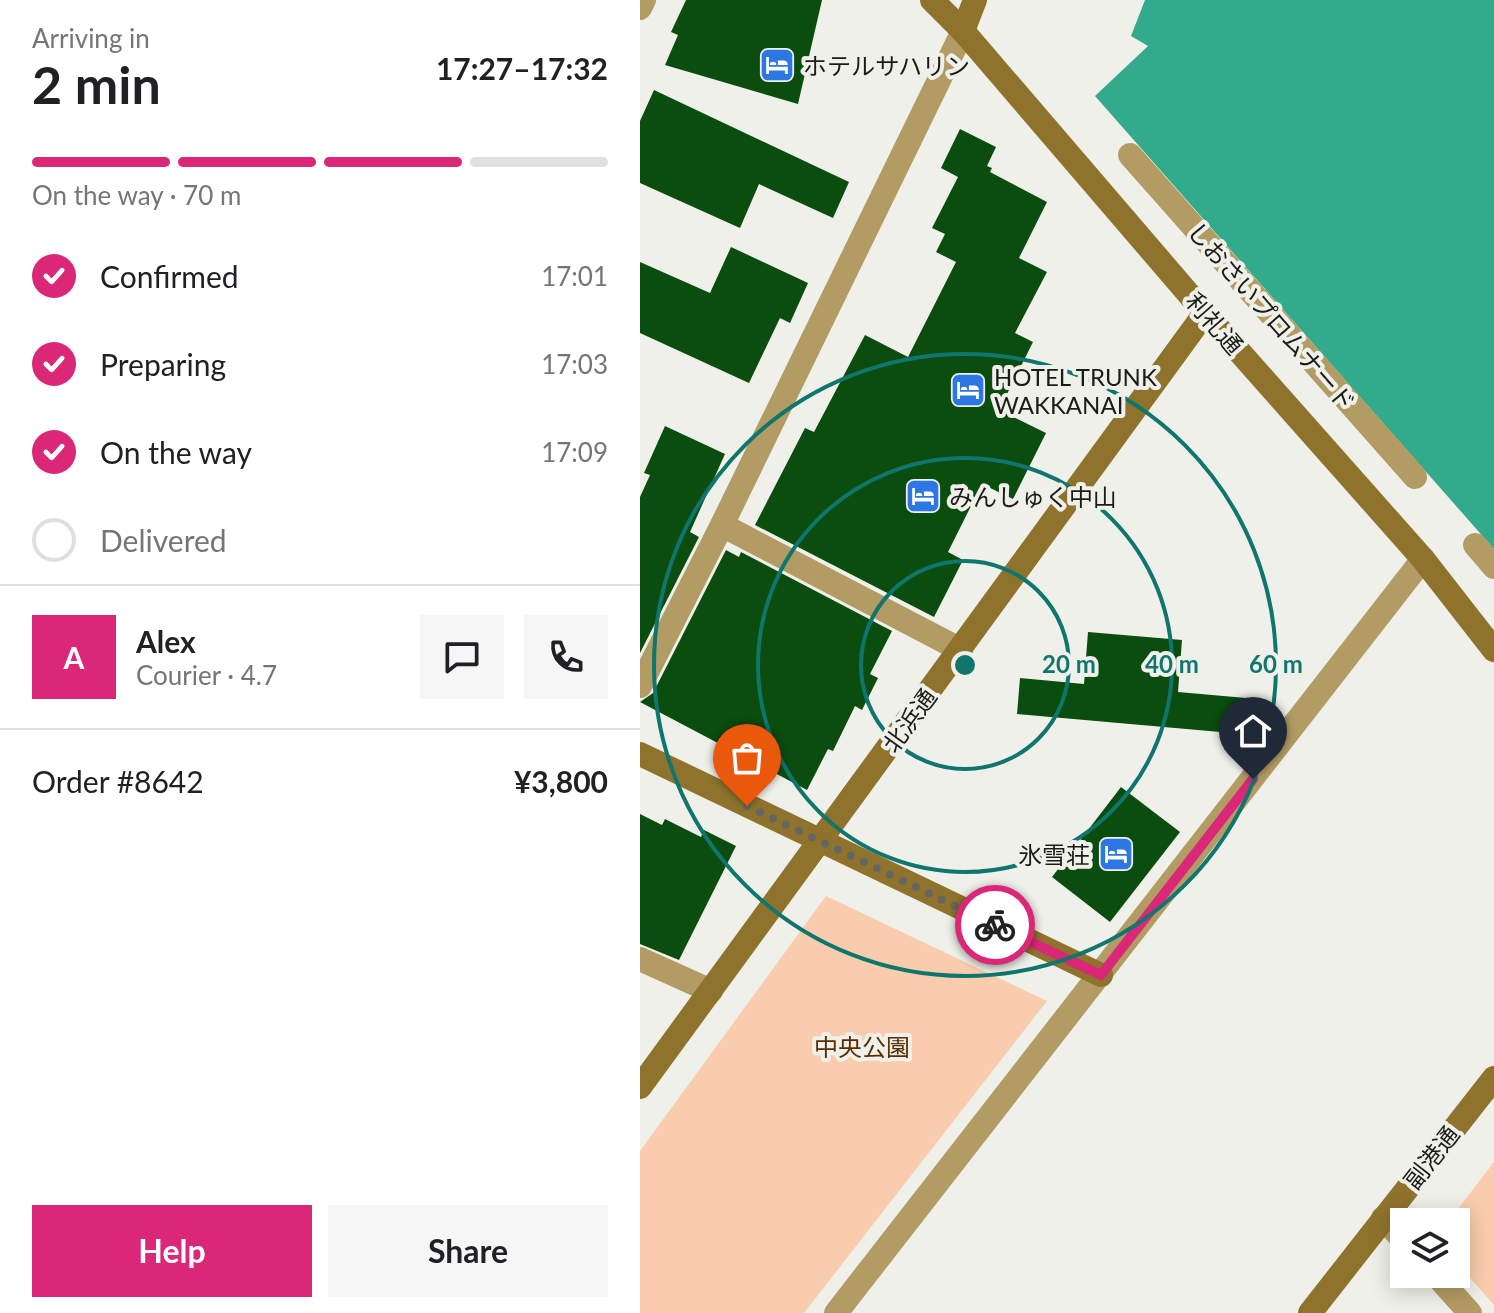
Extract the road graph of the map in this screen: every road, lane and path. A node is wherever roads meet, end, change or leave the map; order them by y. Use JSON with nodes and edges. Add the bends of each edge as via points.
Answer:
{"nodes":[{"id":1,"x":644,"y":0,"type":"edge"},
{"id":2,"x":932,"y":0,"type":"edge"},
{"id":3,"x":975,"y":0,"type":"edge"},
{"id":4,"x":640,"y":8,"type":"edge"},
{"id":5,"x":963,"y":31,"type":"junction"},
{"id":6,"x":1130,"y":155,"type":"dead end"},
{"id":7,"x":1205,"y":313,"type":"junction"},
{"id":8,"x":1415,"y":477,"type":"dead end"},
{"id":9,"x":722,"y":525,"type":"junction"},
{"id":10,"x":1467,"y":537,"type":"dead end"},
{"id":11,"x":1423,"y":559,"type":"junction"},
{"id":12,"x":1494,"y":567,"type":"edge"},
{"id":13,"x":961,"y":650,"type":"junction"},
{"id":14,"x":1494,"y":650,"type":"edge"},
{"id":15,"x":640,"y":686,"type":"edge"},
{"id":16,"x":640,"y":754,"type":"edge"},
{"id":17,"x":821,"y":842,"type":"junction"},
{"id":18,"x":640,"y":959,"type":"edge"},
{"id":19,"x":1101,"y":975,"type":"junction"},
{"id":20,"x":711,"y":991,"type":"junction"},
{"id":21,"x":1494,"y":1078,"type":"edge"},
{"id":22,"x":640,"y":1087,"type":"edge"},
{"id":23,"x":1383,"y":1218,"type":"junction"},
{"id":24,"x":1390,"y":1226,"type":"edge"},
{"id":25,"x":1448,"y":1288,"type":"edge"},
{"id":26,"x":836,"y":1313,"type":"edge"},
{"id":27,"x":1310,"y":1313,"type":"edge"},
{"id":28,"x":1470,"y":1313,"type":"edge"}],
"edges":[{"from":1,"to":4,"type":"street"},
{"from":2,"to":5,"type":"street","name":"利礼通"},
{"from":3,"to":5,"type":"street"},
{"from":5,"to":7,"type":"street","name":"利礼通"},
{"from":5,"to":9,"type":"street"},
{"from":6,"to":8,"type":"street","name":"しおさいプロムナード"},
{"from":7,"to":11,"type":"street","name":"利礼通"},
{"from":7,"to":13,"type":"street","name":"北浜通"},
{"from":9,"to":13,"type":"street"},
{"from":9,"to":15,"type":"street"},
{"from":10,"to":12,"type":"street"},
{"from":11,"to":14,"type":"street","name":"利礼通"},
{"from":11,"to":19,"type":"street"},
{"from":13,"to":17,"type":"street","name":"北浜通"},
{"from":16,"to":17,"type":"street"},
{"from":17,"to":19,"type":"street"},
{"from":17,"to":20,"type":"street","name":"北浜通"},
{"from":18,"to":20,"type":"street"},
{"from":19,"to":26,"type":"street"},
{"from":20,"to":22,"type":"street","name":"北浜通"},
{"from":21,"to":23,"type":"street","name":"副港通"},
{"from":23,"to":24,"type":"street"},
{"from":23,"to":27,"type":"street","name":"副港通"},
{"from":25,"to":28,"type":"street"}]}
